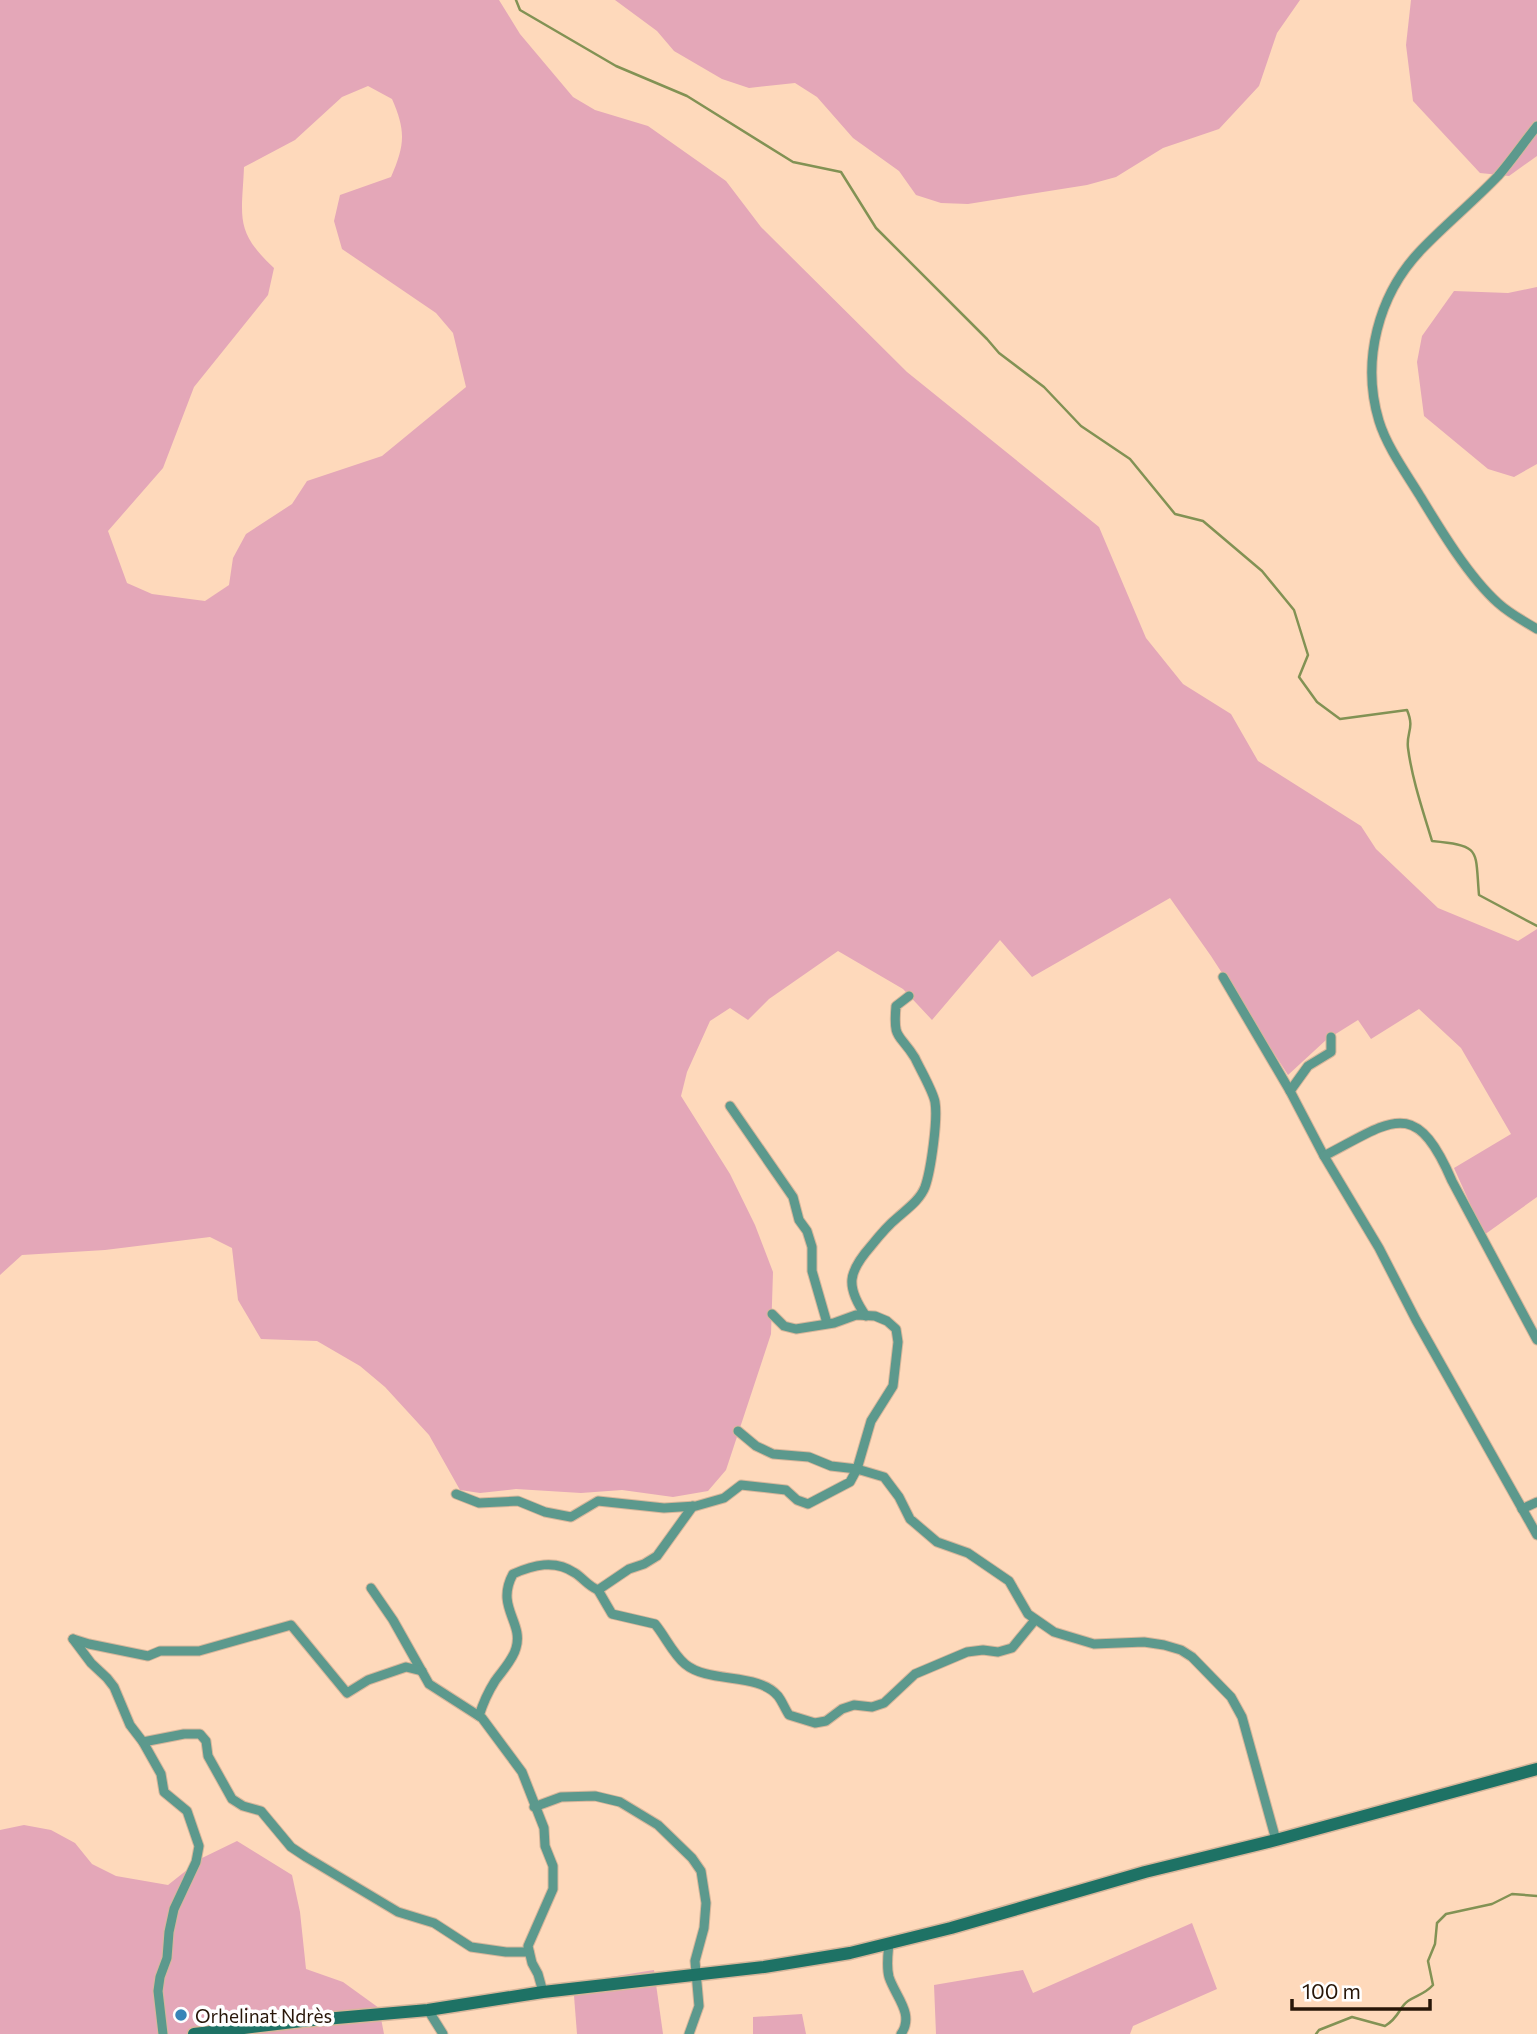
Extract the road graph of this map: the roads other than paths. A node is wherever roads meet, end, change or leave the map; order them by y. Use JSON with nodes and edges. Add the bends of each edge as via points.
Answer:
{"nodes":[{"id":1,"x":1537,"y":126,"type":"edge"},
{"id":2,"x":1537,"y":629,"type":"edge"},
{"id":3,"x":1223,"y":977,"type":"dead end"},
{"id":4,"x":909,"y":996,"type":"dead end"},
{"id":5,"x":1331,"y":1037,"type":"dead end"},
{"id":6,"x":1290,"y":1091,"type":"junction"},
{"id":7,"x":730,"y":1106,"type":"dead end"},
{"id":8,"x":1324,"y":1156,"type":"junction"},
{"id":9,"x":772,"y":1314,"type":"dead end"},
{"id":10,"x":866,"y":1316,"type":"junction"},
{"id":11,"x":827,"y":1323,"type":"junction"},
{"id":12,"x":1537,"y":1340,"type":"edge"},
{"id":13,"x":738,"y":1431,"type":"dead end"},
{"id":14,"x":857,"y":1469,"type":"junction"},
{"id":15,"x":456,"y":1494,"type":"dead end"},
{"id":16,"x":1537,"y":1502,"type":"edge"},
{"id":17,"x":693,"y":1506,"type":"junction"},
{"id":18,"x":1522,"y":1509,"type":"junction"},
{"id":19,"x":1537,"y":1535,"type":"edge"},
{"id":20,"x":371,"y":1588,"type":"dead end"},
{"id":21,"x":598,"y":1590,"type":"junction"},
{"id":22,"x":1035,"y":1620,"type":"junction"},
{"id":23,"x":422,"y":1671,"type":"junction"},
{"id":24,"x":479,"y":1716,"type":"junction"},
{"id":25,"x":143,"y":1742,"type":"junction"},
{"id":26,"x":1537,"y":1769,"type":"edge"},
{"id":27,"x":534,"y":1807,"type":"junction"},
{"id":28,"x":1276,"y":1840,"type":"junction"},
{"id":29,"x":889,"y":1943,"type":"junction"},
{"id":30,"x":529,"y":1952,"type":"junction"},
{"id":31,"x":695,"y":1974,"type":"junction"},
{"id":32,"x":543,"y":1992,"type":"junction"},
{"id":33,"x":428,"y":2010,"type":"junction"},
{"id":34,"x":163,"y":2034,"type":"edge"},
{"id":35,"x":194,"y":2034,"type":"edge"},
{"id":36,"x":443,"y":2034,"type":"edge"},
{"id":37,"x":689,"y":2034,"type":"edge"},
{"id":38,"x":901,"y":2034,"type":"edge"}],
"edges":[{"from":1,"to":2,"type":"street","via":[[1500,173],[1406,268],[1376,328],[1371,377],[1380,425],[1446,538],[1491,597]]},
{"from":3,"to":6,"type":"street"},
{"from":4,"to":10,"type":"street","via":[[896,1006],[894,1029],[935,1101],[931,1162],[924,1189],[913,1205],[856,1263],[852,1290]]},
{"from":5,"to":6,"type":"street","via":[[1331,1052],[1308,1066]]},
{"from":6,"to":8,"type":"street"},
{"from":7,"to":11,"type":"street","via":[[793,1197],[812,1247],[812,1271]]},
{"from":8,"to":12,"type":"street","via":[[1384,1125],[1402,1122],[1418,1126],[1441,1154]]},
{"from":8,"to":18,"type":"street"},
{"from":9,"to":11,"type":"street","via":[[784,1326],[796,1329]]},
{"from":10,"to":11,"type":"street"},
{"from":10,"to":14,"type":"street","via":[[887,1321],[896,1329],[898,1342],[893,1386],[871,1421]]},
{"from":13,"to":14,"type":"street","via":[[773,1454]]},
{"from":14,"to":17,"type":"street","via":[[850,1482],[808,1504],[786,1490],[741,1485],[724,1497]]},
{"from":14,"to":22,"type":"street","via":[[884,1476],[910,1519],[937,1542],[968,1553],[1009,1581]]},
{"from":15,"to":17,"type":"street","via":[[479,1503],[517,1501],[570,1517],[598,1501],[664,1508]]},
{"from":16,"to":18,"type":"street"},
{"from":17,"to":21,"type":"street","via":[[657,1556]]},
{"from":18,"to":19,"type":"street"},
{"from":20,"to":23,"type":"street"},
{"from":21,"to":22,"type":"street","via":[[612,1614],[655,1624],[683,1663],[711,1675],[762,1684],[778,1696],[789,1715],[815,1723],[854,1705],[884,1703],[915,1674],[967,1653],[1012,1648]]},
{"from":21,"to":24,"type":"street","via":[[558,1565],[526,1567],[513,1574],[506,1594],[517,1648]]},
{"from":22,"to":28,"type":"street","via":[[1078,1641],[1164,1645],[1181,1650],[1202,1667],[1231,1697],[1242,1717]]},
{"from":23,"to":24,"type":"street","via":[[429,1684]]},
{"from":23,"to":25,"type":"street","via":[[406,1667],[346,1693],[291,1625],[199,1651],[160,1651],[148,1656],[73,1639],[114,1687],[130,1725]]},
{"from":24,"to":27,"type":"street","via":[[522,1773]]},
{"from":25,"to":30,"type":"street","via":[[200,1734],[232,1800],[261,1811],[291,1847],[306,1857],[398,1912],[434,1923],[471,1947]]},
{"from":25,"to":34,"type":"street","via":[[161,1774],[164,1792],[187,1811],[199,1846],[174,1909],[160,1978]]},
{"from":26,"to":28,"type":"main road"},
{"from":27,"to":30,"type":"street","via":[[553,1866],[553,1889]]},
{"from":27,"to":31,"type":"street","via":[[561,1797],[595,1796],[620,1802],[658,1825],[692,1858],[701,1871],[706,1903]]},
{"from":28,"to":29,"type":"main road"},
{"from":29,"to":31,"type":"main road","via":[[806,1961]]},
{"from":29,"to":38,"type":"street","via":[[889,1976],[907,2015]]},
{"from":30,"to":32,"type":"street"},
{"from":31,"to":32,"type":"main road"},
{"from":31,"to":37,"type":"street","via":[[699,2006]]},
{"from":32,"to":33,"type":"main road"},
{"from":33,"to":35,"type":"main road"},
{"from":33,"to":36,"type":"street"}]}
